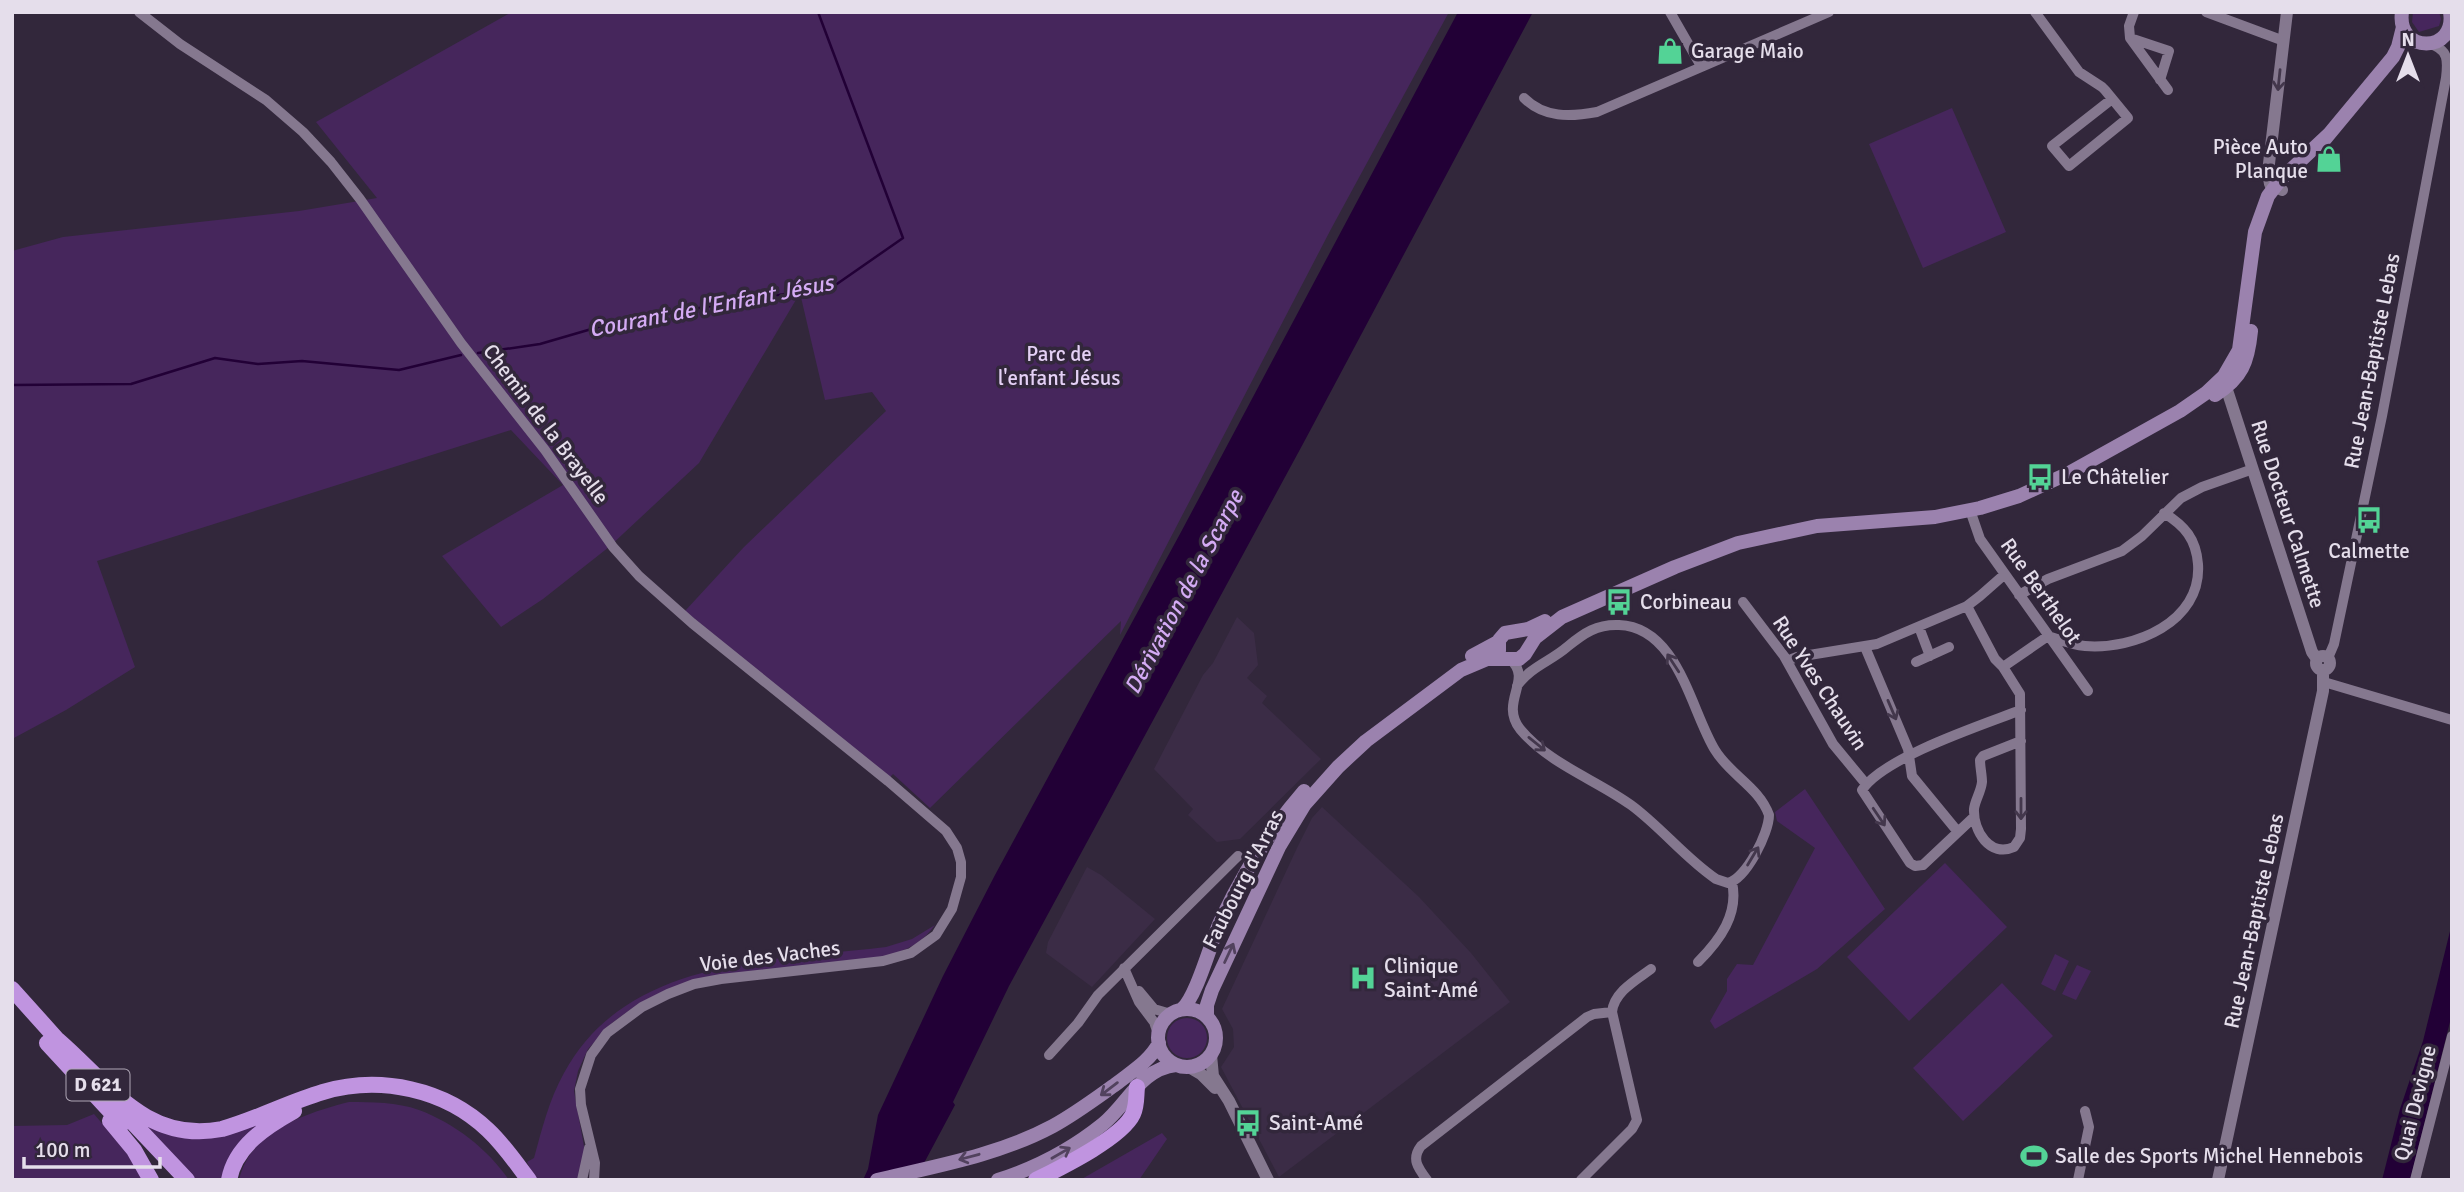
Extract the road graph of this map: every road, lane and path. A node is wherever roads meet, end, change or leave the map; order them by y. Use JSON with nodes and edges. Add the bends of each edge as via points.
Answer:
{"nodes":[{"id":1,"x":139,"y":12,"type":"edge"},
{"id":2,"x":1670,"y":12,"type":"edge"},
{"id":3,"x":1829,"y":12,"type":"edge"},
{"id":4,"x":2035,"y":12,"type":"edge"},
{"id":5,"x":2134,"y":12,"type":"edge"},
{"id":6,"x":2206,"y":12,"type":"edge"},
{"id":7,"x":2287,"y":12,"type":"edge"},
{"id":8,"x":2451,"y":17,"type":"edge"},
{"id":9,"x":2400,"y":18,"type":"edge"},
{"id":10,"x":2130,"y":38,"type":"junction"},
{"id":11,"x":2284,"y":41,"type":"junction"},
{"id":12,"x":2435,"y":42,"type":"edge"},
{"id":13,"x":2452,"y":62,"type":"edge"},
{"id":14,"x":1701,"y":66,"type":"junction"},
{"id":15,"x":2446,"y":78,"type":"junction"},
{"id":16,"x":2160,"y":80,"type":"junction"},
{"id":17,"x":2374,"y":83,"type":"junction"},
{"id":18,"x":2168,"y":90,"type":"dead end"},
{"id":19,"x":1524,"y":98,"type":"dead end"},
{"id":20,"x":2112,"y":99,"type":"junction"},
{"id":21,"x":2278,"y":189,"type":"junction"},
{"id":22,"x":2222,"y":385,"type":"junction"},
{"id":23,"x":2253,"y":469,"type":"junction"},
{"id":24,"x":1970,"y":510,"type":"junction"},
{"id":25,"x":2164,"y":513,"type":"junction"},
{"id":26,"x":2004,"y":574,"type":"junction"},
{"id":27,"x":2019,"y":595,"type":"junction"},
{"id":28,"x":1743,"y":602,"type":"dead end"},
{"id":29,"x":1967,"y":606,"type":"junction"},
{"id":30,"x":1579,"y":608,"type":"junction"},
{"id":31,"x":1919,"y":626,"type":"junction"},
{"id":32,"x":1516,"y":631,"type":"junction"},
{"id":33,"x":2048,"y":636,"type":"junction"},
{"id":34,"x":1498,"y":642,"type":"junction"},
{"id":35,"x":1866,"y":647,"type":"junction"},
{"id":36,"x":1949,"y":647,"type":"dead end"},
{"id":37,"x":1527,"y":648,"type":"junction"},
{"id":38,"x":1930,"y":656,"type":"junction"},
{"id":39,"x":1509,"y":660,"type":"junction"},
{"id":40,"x":1545,"y":661,"type":"junction"},
{"id":41,"x":1787,"y":661,"type":"junction"},
{"id":42,"x":1916,"y":662,"type":"dead end"},
{"id":43,"x":2003,"y":667,"type":"junction"},
{"id":44,"x":2323,"y":667,"type":"junction"},
{"id":45,"x":1517,"y":686,"type":"junction"},
{"id":46,"x":2088,"y":691,"type":"dead end"},
{"id":47,"x":2021,"y":710,"type":"junction"},
{"id":48,"x":2452,"y":720,"type":"edge"},
{"id":49,"x":2021,"y":741,"type":"junction"},
{"id":50,"x":1910,"y":754,"type":"junction"},
{"id":51,"x":1866,"y":784,"type":"junction"},
{"id":52,"x":1975,"y":817,"type":"junction"},
{"id":53,"x":1958,"y":832,"type":"junction"},
{"id":54,"x":1238,"y":856,"type":"dead end"},
{"id":55,"x":961,"y":862,"type":"joint"},
{"id":56,"x":1732,"y":882,"type":"junction"},
{"id":57,"x":1698,"y":962,"type":"dead end"},
{"id":58,"x":1124,"y":968,"type":"junction"},
{"id":59,"x":1651,"y":969,"type":"dead end"},
{"id":60,"x":12,"y":989,"type":"edge"},
{"id":61,"x":12,"y":1005,"type":"edge"},
{"id":62,"x":1177,"y":1012,"type":"junction"},
{"id":63,"x":1612,"y":1012,"type":"junction"},
{"id":64,"x":1207,"y":1017,"type":"junction"},
{"id":65,"x":2452,"y":1036,"type":"edge"},
{"id":66,"x":1158,"y":1039,"type":"junction"},
{"id":67,"x":51,"y":1040,"type":"junction"},
{"id":68,"x":1049,"y":1055,"type":"dead end"},
{"id":69,"x":1211,"y":1055,"type":"junction"},
{"id":70,"x":1182,"y":1066,"type":"junction"},
{"id":71,"x":1137,"y":1087,"type":"junction"},
{"id":72,"x":1233,"y":1110,"type":"junction"},
{"id":73,"x":2085,"y":1111,"type":"dead end"},
{"id":74,"x":589,"y":1137,"type":"junction"},
{"id":75,"x":151,"y":1180,"type":"edge"},
{"id":76,"x":176,"y":1180,"type":"edge"},
{"id":77,"x":187,"y":1180,"type":"edge"},
{"id":78,"x":229,"y":1180,"type":"edge"},
{"id":79,"x":516,"y":1180,"type":"edge"},
{"id":80,"x":529,"y":1180,"type":"edge"},
{"id":81,"x":582,"y":1180,"type":"edge"},
{"id":82,"x":594,"y":1180,"type":"edge"},
{"id":83,"x":877,"y":1180,"type":"edge"},
{"id":84,"x":998,"y":1180,"type":"edge"},
{"id":85,"x":1036,"y":1180,"type":"edge"},
{"id":86,"x":1268,"y":1180,"type":"edge"},
{"id":87,"x":1427,"y":1180,"type":"edge"},
{"id":88,"x":1581,"y":1180,"type":"edge"},
{"id":89,"x":2078,"y":1180,"type":"edge"},
{"id":90,"x":2218,"y":1180,"type":"edge"},
{"id":91,"x":2415,"y":1180,"type":"edge"}],
"edges":[{"from":1,"to":55,"type":"street","name":"Chemin de la Brayelle","via":[[266,100],[303,132],[360,199],[461,342],[639,576],[951,836]]},
{"from":2,"to":14,"type":"street"},
{"from":3,"to":14,"type":"street"},
{"from":4,"to":20,"type":"street","via":[[2079,72]]},
{"from":5,"to":10,"type":"street"},
{"from":6,"to":11,"type":"street"},
{"from":7,"to":11,"type":"street"},
{"from":8,"to":12,"type":"main road","via":[[2447,32]]},
{"from":9,"to":12,"type":"main road","via":[[2410,38]]},
{"from":9,"to":17,"type":"main road","via":[[2395,54]]},
{"from":10,"to":16,"type":"street"},
{"from":10,"to":16,"type":"street","via":[[2169,51]]},
{"from":11,"to":21,"type":"street","one_way":true,"via":[[2268,172],[2268,181]]},
{"from":12,"to":15,"type":"street","via":[[2447,60]]},
{"from":12,"to":17,"type":"main road","via":[[2410,50]]},
{"from":13,"to":15,"type":"street","name":"Rue Jean-Baptiste Lebas"},
{"from":14,"to":19,"type":"street","via":[[1587,114],[1548,113]]},
{"from":15,"to":44,"type":"street","name":"Rue Jean-Baptiste Lebas","via":[[2334,644]]},
{"from":16,"to":18,"type":"street"},
{"from":17,"to":21,"type":"main road"},
{"from":20,"to":20,"type":"street","via":[[2128,118],[2069,166],[2052,146]]},
{"from":21,"to":22,"type":"main road","via":[[2265,201],[2256,227],[2240,345]]},
{"from":22,"to":23,"type":"street","name":"Rue Docteur Calmette"},
{"from":22,"to":24,"type":"main road","via":[[2044,486]]},
{"from":23,"to":25,"type":"street","via":[[2197,489]]},
{"from":23,"to":44,"type":"street","name":"Rue Docteur Calmette","via":[[2312,652]]},
{"from":24,"to":26,"type":"street","name":"Rue Berthelot","via":[[1980,539]]},
{"from":24,"to":30,"type":"main road","via":[[1763,536]]},
{"from":25,"to":27,"type":"street","via":[[2118,553]]},
{"from":25,"to":33,"type":"street","via":[[2185,528],[2196,545],[2197,583],[2183,611],[2158,631],[2122,644],[2084,646]]},
{"from":26,"to":27,"type":"street","name":"Rue Berthelot"},
{"from":26,"to":29,"type":"street"},
{"from":27,"to":33,"type":"street","name":"Rue Berthelot"},
{"from":28,"to":41,"type":"street","name":"Rue Yves Chauvin"},
{"from":29,"to":31,"type":"street"},
{"from":29,"to":43,"type":"street"},
{"from":30,"to":32,"type":"main road"},
{"from":30,"to":37,"type":"main road","via":[[1551,624]]},
{"from":31,"to":35,"type":"street"},
{"from":31,"to":38,"type":"street"},
{"from":32,"to":34,"type":"main road","via":[[1505,633]]},
{"from":32,"to":37,"type":"main road","via":[[1524,635]]},
{"from":33,"to":43,"type":"street"},
{"from":33,"to":46,"type":"street","name":"Rue Berthelot"},
{"from":34,"to":39,"type":"main road","via":[[1501,654]]},
{"from":34,"to":62,"type":"main road","name":"Faubourg d'Arras","via":[[1439,675],[1368,729],[1293,804],[1232,898],[1192,998]]},
{"from":35,"to":41,"type":"street"},
{"from":35,"to":50,"type":"street","one_way":true},
{"from":36,"to":38,"type":"street"},
{"from":37,"to":39,"type":"main road","via":[[1521,658]]},
{"from":37,"to":40,"type":"street","via":[[1532,660]]},
{"from":38,"to":42,"type":"street"},
{"from":39,"to":45,"type":"street","via":[[1519,672]]},
{"from":64,"to":39,"type":"main road","name":"Faubourg d'Arras","one_way":true,"via":[[1212,990],[1251,905],[1285,835],[1310,797],[1358,747],[1449,677],[1481,660]]},
{"from":40,"to":45,"type":"street"},
{"from":56,"to":40,"type":"street","one_way":true,"via":[[1743,873],[1763,840],[1769,815],[1755,791],[1715,750],[1668,653],[1639,629],[1613,625],[1583,633]]},
{"from":41,"to":51,"type":"street","name":"Rue Yves Chauvin","via":[[1830,739]]},
{"from":43,"to":47,"type":"street","via":[[2020,694]]},
{"from":44,"to":48,"type":"street"},
{"from":44,"to":90,"type":"street","name":"Rue Jean-Baptiste Lebas"},
{"from":45,"to":56,"type":"street","one_way":true,"via":[[1512,712],[1525,734],[1567,767],[1638,810],[1712,876]]},
{"from":47,"to":49,"type":"street"},
{"from":47,"to":50,"type":"street"},
{"from":49,"to":52,"type":"street","via":[[1981,758],[1982,784]]},
{"from":49,"to":52,"type":"street","one_way":true,"via":[[2018,841],[2006,850],[1992,848],[1980,835]]},
{"from":50,"to":51,"type":"street"},
{"from":50,"to":53,"type":"street","via":[[1912,776]]},
{"from":51,"to":53,"type":"street","name":"Rue Yves Chauvin","one_way":true,"via":[[1863,794],[1912,865],[1921,866]]},
{"from":52,"to":53,"type":"street"},
{"from":54,"to":58,"type":"street","name":"Faubourg d'Arras"},
{"from":55,"to":74,"type":"street","name":"Voie des Vaches","via":[[948,916],[936,935],[911,953],[875,962],[703,982],[659,998],[625,1018],[597,1045],[583,1075],[580,1100]]},
{"from":56,"to":57,"type":"street","via":[[1735,900],[1729,919]]},
{"from":58,"to":62,"type":"street","via":[[1151,1007]]},
{"from":58,"to":66,"type":"street","via":[[1154,1022]]},
{"from":58,"to":68,"type":"street","name":"Faubourg d'Arras"},
{"from":59,"to":63,"type":"street","via":[[1621,993]]},
{"from":60,"to":67,"type":"highway","number":"D 621"},
{"from":61,"to":67,"type":"highway","number":"D 621"},
{"from":62,"to":64,"type":"main road","via":[[1196,1010]]},
{"from":62,"to":66,"type":"main road","via":[[1162,1024]]},
{"from":63,"to":87,"type":"street","via":[[1587,1017],[1421,1146],[1416,1163]]},
{"from":63,"to":88,"type":"street","via":[[1637,1120]]},
{"from":64,"to":69,"type":"main road","via":[[1216,1034]]},
{"from":65,"to":91,"type":"street","name":"Quai Devigne"},
{"from":66,"to":70,"type":"main road","via":[[1164,1055]]},
{"from":66,"to":83,"type":"main road","one_way":true,"via":[[1149,1057],[1130,1073],[1051,1127],[997,1149]]},
{"from":67,"to":75,"type":"highway","via":[[64,1069],[129,1143]]},
{"from":67,"to":76,"type":"highway","number":"D 621"},
{"from":67,"to":77,"type":"highway","number":"D 621"},
{"from":67,"to":80,"type":"highway","via":[[132,1109],[182,1131],[222,1129],[342,1087],[390,1086],[425,1093],[486,1128]]},
{"from":69,"to":70,"type":"main road","via":[[1203,1062]]},
{"from":69,"to":72,"type":"street","via":[[1213,1076]]},
{"from":70,"to":71,"type":"main road","via":[[1154,1070]]},
{"from":70,"to":72,"type":"street","via":[[1204,1076]]},
{"from":84,"to":71,"type":"main road","one_way":true,"via":[[1048,1160],[1081,1140],[1112,1116]]},
{"from":71,"to":85,"type":"highway","via":[[1133,1113],[1126,1124]]},
{"from":72,"to":86,"type":"street"},
{"from":73,"to":89,"type":"street","via":[[2089,1126]]},
{"from":74,"to":81,"type":"street","name":"Voie des Vaches"},
{"from":74,"to":82,"type":"street","name":"Voie des Vaches"},
{"from":78,"to":79,"type":"highway","via":[[243,1150],[277,1121],[326,1099],[370,1093],[414,1098],[455,1116],[491,1143]]}]}
